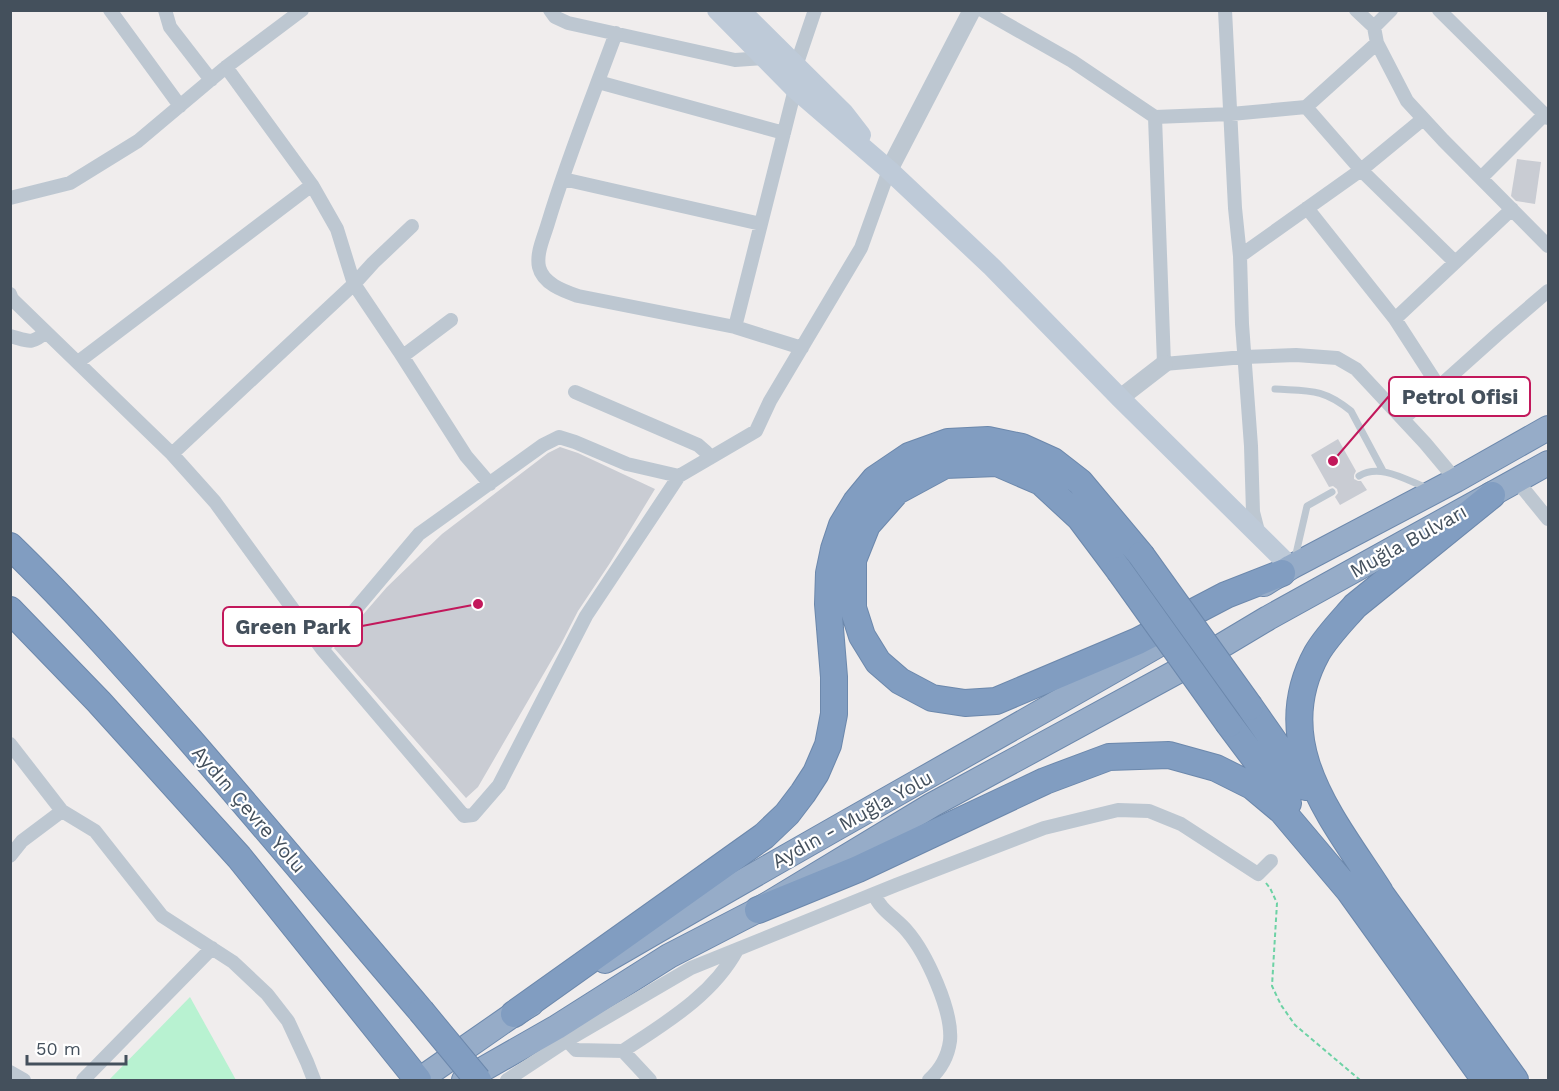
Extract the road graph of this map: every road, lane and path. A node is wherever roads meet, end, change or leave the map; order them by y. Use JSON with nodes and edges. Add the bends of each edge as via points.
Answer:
{"nodes":[{"id":1,"x":110,"y":10,"type":"edge"},
{"id":2,"x":165,"y":10,"type":"edge"},
{"id":3,"x":302,"y":10,"type":"edge"},
{"id":4,"x":550,"y":10,"type":"edge"},
{"id":5,"x":717,"y":10,"type":"edge"},
{"id":6,"x":740,"y":10,"type":"edge"},
{"id":7,"x":815,"y":10,"type":"edge"},
{"id":8,"x":972,"y":10,"type":"edge"},
{"id":9,"x":982,"y":10,"type":"edge"},
{"id":10,"x":1225,"y":10,"type":"edge"},
{"id":11,"x":1356,"y":10,"type":"edge"},
{"id":12,"x":1391,"y":10,"type":"edge"},
{"id":13,"x":1439,"y":10,"type":"edge"},
{"id":14,"x":1374,"y":27,"type":"junction"},
{"id":15,"x":616,"y":33,"type":"junction"},
{"id":16,"x":1377,"y":43,"type":"junction"},
{"id":17,"x":764,"y":58,"type":"junction"},
{"id":18,"x":796,"y":66,"type":"junction"},
{"id":19,"x":226,"y":67,"type":"junction"},
{"id":20,"x":211,"y":80,"type":"junction"},
{"id":21,"x":598,"y":82,"type":"junction"},
{"id":22,"x":795,"y":88,"type":"junction"},
{"id":23,"x":180,"y":106,"type":"junction"},
{"id":24,"x":1306,"y":107,"type":"junction"},
{"id":25,"x":1231,"y":114,"type":"junction"},
{"id":26,"x":1547,"y":116,"type":"edge"},
{"id":27,"x":1155,"y":117,"type":"junction"},
{"id":28,"x":1423,"y":119,"type":"junction"},
{"id":29,"x":784,"y":132,"type":"junction"},
{"id":30,"x":1361,"y":170,"type":"junction"},
{"id":31,"x":888,"y":171,"type":"junction"},
{"id":32,"x":1481,"y":178,"type":"junction"},
{"id":33,"x":563,"y":179,"type":"junction"},
{"id":34,"x":312,"y":185,"type":"junction"},
{"id":35,"x":10,"y":198,"type":"edge"},
{"id":36,"x":1307,"y":208,"type":"junction"},
{"id":37,"x":1512,"y":209,"type":"junction"},
{"id":38,"x":761,"y":224,"type":"junction"},
{"id":39,"x":412,"y":226,"type":"dead end"},
{"id":40,"x":1548,"y":246,"type":"edge"},
{"id":41,"x":1240,"y":256,"type":"junction"},
{"id":42,"x":1455,"y":262,"type":"junction"},
{"id":43,"x":354,"y":284,"type":"junction"},
{"id":44,"x":1548,"y":291,"type":"edge"},
{"id":45,"x":10,"y":294,"type":"edge"},
{"id":46,"x":1395,"y":319,"type":"junction"},
{"id":47,"x":452,"y":320,"type":"dead end"},
{"id":48,"x":735,"y":327,"type":"junction"},
{"id":49,"x":46,"y":332,"type":"junction"},
{"id":50,"x":10,"y":336,"type":"edge"},
{"id":51,"x":802,"y":348,"type":"junction"},
{"id":52,"x":403,"y":356,"type":"junction"},
{"id":53,"x":1244,"y":357,"type":"junction"},
{"id":54,"x":78,"y":362,"type":"junction"},
{"id":55,"x":1164,"y":364,"type":"junction"},
{"id":56,"x":1439,"y":387,"type":"junction"},
{"id":57,"x":1275,"y":389,"type":"dead end"},
{"id":58,"x":575,"y":392,"type":"dead end"},
{"id":59,"x":1120,"y":398,"type":"junction"},
{"id":60,"x":1403,"y":419,"type":"junction"},
{"id":61,"x":1548,"y":428,"type":"edge"},
{"id":62,"x":172,"y":454,"type":"junction"},
{"id":63,"x":710,"y":458,"type":"junction"},
{"id":64,"x":1548,"y":463,"type":"edge"},
{"id":65,"x":1383,"y":471,"type":"junction"},
{"id":66,"x":679,"y":476,"type":"junction"},
{"id":67,"x":1359,"y":476,"type":"dead end"},
{"id":68,"x":1456,"y":480,"type":"junction"},
{"id":69,"x":1517,"y":481,"type":"junction"},
{"id":70,"x":490,"y":484,"type":"junction"},
{"id":71,"x":1332,"y":492,"type":"dead end"},
{"id":72,"x":1435,"y":492,"type":"junction"},
{"id":73,"x":1492,"y":495,"type":"junction"},
{"id":74,"x":1548,"y":519,"type":"edge"},
{"id":75,"x":1259,"y":535,"type":"junction"},
{"id":76,"x":10,"y":546,"type":"edge"},
{"id":77,"x":1289,"y":569,"type":"junction"},
{"id":78,"x":10,"y":610,"type":"edge"},
{"id":79,"x":1268,"y":618,"type":"joint"},
{"id":80,"x":322,"y":649,"type":"junction"},
{"id":81,"x":10,"y":744,"type":"edge"},
{"id":82,"x":62,"y":811,"type":"junction"},
{"id":83,"x":10,"y":856,"type":"edge"},
{"id":84,"x":1271,"y":861,"type":"dead end"},
{"id":85,"x":1258,"y":874,"type":"junction"},
{"id":86,"x":1380,"y":892,"type":"junction"},
{"id":87,"x":873,"y":894,"type":"junction"},
{"id":88,"x":1352,"y":894,"type":"junction"},
{"id":89,"x":758,"y":910,"type":"junction"},
{"id":90,"x":212,"y":948,"type":"junction"},
{"id":91,"x":737,"y":950,"type":"junction"},
{"id":92,"x":514,"y":1014,"type":"junction"},
{"id":93,"x":382,"y":1034,"type":"junction"},
{"id":94,"x":562,"y":1034,"type":"junction"},
{"id":95,"x":623,"y":1051,"type":"junction"},
{"id":96,"x":10,"y":1072,"type":"edge"},
{"id":97,"x":24,"y":1080,"type":"edge"},
{"id":98,"x":83,"y":1080,"type":"edge"},
{"id":99,"x":314,"y":1080,"type":"edge"},
{"id":100,"x":410,"y":1080,"type":"edge"},
{"id":101,"x":418,"y":1080,"type":"edge"},
{"id":102,"x":464,"y":1080,"type":"edge"},
{"id":103,"x":478,"y":1080,"type":"edge"},
{"id":104,"x":507,"y":1080,"type":"edge"},
{"id":105,"x":650,"y":1080,"type":"edge"},
{"id":106,"x":929,"y":1080,"type":"edge"},
{"id":107,"x":1360,"y":1080,"type":"edge"},
{"id":108,"x":1485,"y":1080,"type":"edge"},
{"id":109,"x":1515,"y":1080,"type":"edge"}],
"edges":[{"from":1,"to":23,"type":"street"},
{"from":2,"to":20,"type":"street","via":[[170,27]]},
{"from":3,"to":19,"type":"street"},
{"from":4,"to":15,"type":"street","via":[[568,23]]},
{"from":5,"to":17,"type":"main road"},
{"from":6,"to":18,"type":"main road"},
{"from":7,"to":18,"type":"street"},
{"from":8,"to":31,"type":"street"},
{"from":9,"to":27,"type":"street","via":[[1072,61]]},
{"from":10,"to":25,"type":"street"},
{"from":11,"to":14,"type":"street"},
{"from":12,"to":14,"type":"street"},
{"from":13,"to":26,"type":"street"},
{"from":14,"to":16,"type":"street"},
{"from":15,"to":17,"type":"street","via":[[735,60]]},
{"from":15,"to":21,"type":"street"},
{"from":16,"to":24,"type":"street"},
{"from":16,"to":28,"type":"street","via":[[1407,101]]},
{"from":17,"to":22,"type":"main road"},
{"from":18,"to":31,"type":"main road","via":[[844,113]]},
{"from":19,"to":20,"type":"street"},
{"from":19,"to":34,"type":"street"},
{"from":20,"to":23,"type":"street"},
{"from":21,"to":29,"type":"street"},
{"from":21,"to":33,"type":"street"},
{"from":22,"to":29,"type":"street"},
{"from":22,"to":31,"type":"main road"},
{"from":23,"to":35,"type":"street","via":[[138,141],[70,183]]},
{"from":24,"to":25,"type":"street"},
{"from":24,"to":30,"type":"street"},
{"from":25,"to":27,"type":"street"},
{"from":25,"to":41,"type":"street"},
{"from":26,"to":32,"type":"street"},
{"from":27,"to":55,"type":"street"},
{"from":28,"to":30,"type":"street"},
{"from":28,"to":32,"type":"street"},
{"from":29,"to":38,"type":"street"},
{"from":30,"to":36,"type":"street"},
{"from":30,"to":42,"type":"street"},
{"from":31,"to":51,"type":"street","via":[[861,249]]},
{"from":31,"to":59,"type":"main road","via":[[992,267]]},
{"from":32,"to":37,"type":"street"},
{"from":33,"to":38,"type":"street"},
{"from":33,"to":48,"type":"street","via":[[539,256],[539,270],[547,280],[578,296]]},
{"from":34,"to":43,"type":"street","via":[[337,230]]},
{"from":34,"to":54,"type":"street"},
{"from":36,"to":41,"type":"street"},
{"from":36,"to":46,"type":"street"},
{"from":37,"to":40,"type":"street"},
{"from":37,"to":42,"type":"street"},
{"from":38,"to":48,"type":"street"},
{"from":39,"to":43,"type":"street"},
{"from":41,"to":53,"type":"street"},
{"from":42,"to":46,"type":"street"},
{"from":43,"to":52,"type":"street"},
{"from":43,"to":62,"type":"street"},
{"from":44,"to":56,"type":"street"},
{"from":45,"to":49,"type":"street"},
{"from":46,"to":56,"type":"street"},
{"from":47,"to":52,"type":"street"},
{"from":48,"to":51,"type":"street"},
{"from":49,"to":50,"type":"street","via":[[31,341]]},
{"from":49,"to":54,"type":"street"},
{"from":51,"to":63,"type":"street","via":[[756,430]]},
{"from":52,"to":70,"type":"street","via":[[466,456]]},
{"from":53,"to":55,"type":"street"},
{"from":53,"to":60,"type":"street","via":[[1337,358],[1356,369]]},
{"from":53,"to":75,"type":"street","via":[[1253,512]]},
{"from":54,"to":62,"type":"street"},
{"from":55,"to":59,"type":"street"},
{"from":56,"to":60,"type":"street"},
{"from":57,"to":65,"type":"lane","via":[[1315,391],[1351,411]]},
{"from":58,"to":63,"type":"street","via":[[698,445]]},
{"from":59,"to":75,"type":"main road"},
{"from":60,"to":68,"type":"street"},
{"from":61,"to":68,"type":"highway","name":"Muğla Bulvarı"},
{"from":62,"to":80,"type":"street","via":[[214,502]]},
{"from":63,"to":66,"type":"street"},
{"from":64,"to":69,"type":"highway","name":"Muğla Bulvarı"},
{"from":65,"to":67,"type":"lane"},
{"from":65,"to":72,"type":"lane"},
{"from":66,"to":70,"type":"street","via":[[627,464],[559,437]]},
{"from":66,"to":80,"type":"street","via":[[585,616],[499,785],[473,815],[464,816]]},
{"from":68,"to":72,"type":"highway","name":"Muğla Bulvarı"},
{"from":69,"to":73,"type":"highway","name":"Muğla Bulvarı"},
{"from":69,"to":74,"type":"street"},
{"from":70,"to":80,"type":"street","via":[[419,534]]},
{"from":71,"to":77,"type":"lane","via":[[1307,506]]},
{"from":72,"to":77,"type":"highway","name":"Muğla Bulvarı"},
{"from":73,"to":79,"type":"highway","name":"Muğla Bulvarı"},
{"from":73,"to":86,"type":"highway","via":[[1355,606],[1318,652],[1305,681],[1299,709],[1300,742],[1308,771],[1319,798]]},
{"from":75,"to":77,"type":"main road"},
{"from":76,"to":103,"type":"highway","name":"Aydın Çevre Yolu","bridge":true,"via":[[138,680]]},
{"from":77,"to":88,"type":"highway","bridge":true,"via":[[1226,595],[1138,640],[996,701],[965,703],[932,698],[900,681],[878,662],[862,636],[853,608],[853,560],[867,525],[897,491],[945,465],[997,463],[1041,482],[1080,518],[1119,570],[1229,724]]},
{"from":77,"to":92,"type":"highway","name":"Aydın - Muğla Yolu"},
{"from":78,"to":93,"type":"highway","name":"Aydın Çevre Yolu","via":[[239,857]]},
{"from":79,"to":89,"type":"highway","name":"Aydın - Muğla Yolu","via":[[932,805]]},
{"from":81,"to":82,"type":"street"},
{"from":82,"to":83,"type":"street","via":[[22,841]]},
{"from":82,"to":90,"type":"street","via":[[95,831],[162,916]]},
{"from":84,"to":85,"type":"street"},
{"from":85,"to":87,"type":"street","via":[[1181,824],[1149,812],[1118,810],[1044,828]]},
{"from":85,"to":107,"type":"path","via":[[1277,903],[1272,986],[1281,1005],[1295,1025]]},
{"from":86,"to":92,"type":"highway","bridge":true,"via":[[1141,555],[1080,482],[1053,461],[1022,447],[988,440],[948,442],[909,456],[875,479],[842,525],[829,573],[834,714],[828,746],[816,773],[788,814],[764,836]]},
{"from":86,"to":109,"type":"highway"},
{"from":87,"to":91,"type":"street"},
{"from":87,"to":106,"type":"street","via":[[916,942],[945,1005],[950,1042],[943,1062]]},
{"from":88,"to":89,"type":"highway","via":[[1282,812],[1252,786],[1216,768],[1169,755],[1108,757]]},
{"from":88,"to":108,"type":"highway"},
{"from":89,"to":94,"type":"highway","name":"Aydın - Muğla Yolu","via":[[669,956]]},
{"from":90,"to":98,"type":"street"},
{"from":90,"to":99,"type":"street","via":[[267,994],[288,1021]]},
{"from":91,"to":94,"type":"street","via":[[691,968]]},
{"from":91,"to":95,"type":"street","via":[[715,981],[679,1014]]},
{"from":92,"to":101,"type":"highway","name":"Aydın - Muğla Yolu"},
{"from":93,"to":100,"type":"highway"},
{"from":93,"to":101,"type":"highway","name":"Aydın Çevre Yolu"},
{"from":94,"to":95,"type":"street","via":[[576,1050]]},
{"from":94,"to":102,"type":"highway","name":"Aydın - Muğla Yolu"},
{"from":94,"to":104,"type":"street"},
{"from":95,"to":105,"type":"street"},
{"from":96,"to":97,"type":"street"}]}
